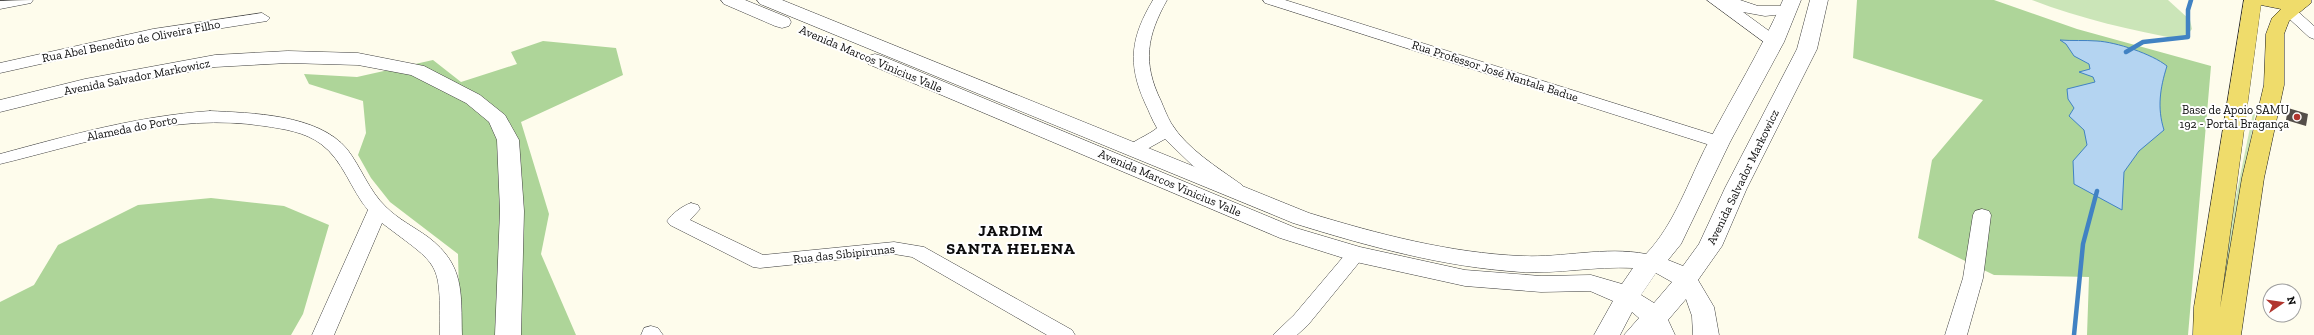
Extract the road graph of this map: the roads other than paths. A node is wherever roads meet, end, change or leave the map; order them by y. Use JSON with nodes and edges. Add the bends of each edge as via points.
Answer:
{"nodes":[{"id":1,"x":26,"y":0,"type":"edge"},
{"id":2,"x":730,"y":0,"type":"edge"},
{"id":3,"x":1160,"y":0,"type":"edge"},
{"id":4,"x":1270,"y":0,"type":"edge"},
{"id":5,"x":1294,"y":0,"type":"edge"},
{"id":6,"x":1714,"y":0,"type":"edge"},
{"id":7,"x":1729,"y":0,"type":"edge"},
{"id":8,"x":1819,"y":0,"type":"edge"},
{"id":9,"x":2253,"y":0,"type":"edge"},
{"id":10,"x":2264,"y":0,"type":"edge"},
{"id":11,"x":776,"y":2,"type":"edge"},
{"id":12,"x":0,"y":5,"type":"edge"},
{"id":13,"x":1790,"y":5,"type":"edge"},
{"id":14,"x":2297,"y":5,"type":"edge"},
{"id":15,"x":1742,"y":12,"type":"junction"},
{"id":16,"x":262,"y":18,"type":"dead end"},
{"id":17,"x":2314,"y":34,"type":"edge"},
{"id":18,"x":1774,"y":42,"type":"junction"},
{"id":19,"x":0,"y":68,"type":"edge"},
{"id":20,"x":0,"y":106,"type":"edge"},
{"id":21,"x":1166,"y":129,"type":"junction"},
{"id":22,"x":1721,"y":138,"type":"junction"},
{"id":23,"x":1134,"y":149,"type":"junction"},
{"id":24,"x":0,"y":159,"type":"edge"},
{"id":25,"x":1703,"y":177,"type":"junction"},
{"id":26,"x":1736,"y":188,"type":"junction"},
{"id":27,"x":1235,"y":189,"type":"junction"},
{"id":28,"x":691,"y":209,"type":"dead end"},
{"id":29,"x":378,"y":210,"type":"junction"},
{"id":30,"x":1982,"y":215,"type":"dead end"},
{"id":31,"x":1294,"y":225,"type":"junction"},
{"id":32,"x":1676,"y":230,"type":"junction"},
{"id":33,"x":1356,"y":254,"type":"junction"},
{"id":34,"x":1622,"y":259,"type":"junction"},
{"id":35,"x":1652,"y":263,"type":"junction"},
{"id":36,"x":1687,"y":280,"type":"junction"},
{"id":37,"x":1628,"y":298,"type":"junction"},
{"id":38,"x":1658,"y":326,"type":"edge"},
{"id":39,"x":323,"y":335,"type":"edge"},
{"id":40,"x":451,"y":335,"type":"edge"},
{"id":41,"x":508,"y":335,"type":"edge"},
{"id":42,"x":1064,"y":335,"type":"edge"},
{"id":43,"x":1284,"y":335,"type":"edge"},
{"id":44,"x":1607,"y":335,"type":"edge"},
{"id":45,"x":1636,"y":335,"type":"edge"},
{"id":46,"x":1706,"y":335,"type":"edge"},
{"id":47,"x":1956,"y":335,"type":"edge"},
{"id":48,"x":2206,"y":335,"type":"edge"},
{"id":49,"x":2228,"y":335,"type":"edge"}],
"edges":[{"from":1,"to":12,"type":"street"},
{"from":2,"to":31,"type":"street","name":"Avenida Marcos Vinicius Valle"},
{"from":3,"to":21,"type":"street","via":[[1147,20],[1139,56],[1145,86]]},
{"from":4,"to":22,"type":"street","name":"Rua Professor José Nantala Badue"},
{"from":5,"to":22,"type":"street","name":"Rua Professor José Nantala Badue","via":[[1669,119]]},
{"from":6,"to":15,"type":"street"},
{"from":7,"to":15,"type":"street"},
{"from":8,"to":26,"type":"street","name":"Avenida Salvador Markowicz","via":[[1807,50]]},
{"from":9,"to":48,"type":"main road","via":[[2207,307]]},
{"from":10,"to":14,"type":"main road"},
{"from":11,"to":23,"type":"street","name":"Avenida Marcos Vinicius Valle"},
{"from":13,"to":15,"type":"street","via":[[1774,12]]},
{"from":13,"to":18,"type":"street"},
{"from":14,"to":17,"type":"street"},
{"from":14,"to":49,"type":"main road","via":[[2280,18],[2275,34],[2274,85],[2253,178]]},
{"from":15,"to":18,"type":"street"},
{"from":16,"to":19,"type":"street","name":"Rua Abel Benedito de Oliveira Filho","via":[[153,34]]},
{"from":18,"to":22,"type":"street"},
{"from":20,"to":41,"type":"street","name":"Avenida Salvador Markowicz","via":[[99,82],[215,61],[288,57],[358,59],[417,70],[473,100],[498,119],[508,140],[512,211]]},
{"from":21,"to":23,"type":"street","via":[[1153,140]]},
{"from":21,"to":27,"type":"street","via":[[1194,156]]},
{"from":22,"to":25,"type":"street"},
{"from":23,"to":27,"type":"street","name":"Avenida Marcos Vinicius Valle"},
{"from":24,"to":29,"type":"street","name":"Alameda do Porto","via":[[163,119],[205,116],[260,118],[304,128],[333,145]]},
{"from":25,"to":26,"type":"street","via":[[1714,188]]},
{"from":25,"to":32,"type":"street"},
{"from":26,"to":36,"type":"street","name":"Avenida Salvador Markowicz","via":[[1710,246]]},
{"from":27,"to":31,"type":"street","name":"Avenida Marcos Vinicius Valle"},
{"from":28,"to":42,"type":"street","name":"Rua das Sibipirunas","via":[[677,221],[760,262],[894,248],[917,251]]},
{"from":29,"to":39,"type":"street"},
{"from":29,"to":40,"type":"street","name":"Alameda do Porto","via":[[443,264],[450,286]]},
{"from":30,"to":47,"type":"street","via":[[1973,278]]},
{"from":31,"to":33,"type":"street","name":"Avenida Marcos Vinicius Valle"},
{"from":31,"to":34,"type":"street","name":"Avenida Marcos Vinicius Valle","via":[[1462,258],[1523,264]]},
{"from":32,"to":34,"type":"street","via":[[1658,244]]},
{"from":32,"to":35,"type":"street","via":[[1669,244]]},
{"from":33,"to":37,"type":"street","name":"Avenida Marcos Vinicius Valle","via":[[1465,278],[1541,284],[1591,283]]},
{"from":33,"to":43,"type":"street","via":[[1301,320]]},
{"from":34,"to":35,"type":"street","name":"Avenida Marcos Vinicius Valle"},
{"from":35,"to":36,"type":"street","name":"Avenida Marcos Vinicius Valle","via":[[1670,269]]},
{"from":35,"to":37,"type":"street","via":[[1640,274]]},
{"from":36,"to":38,"type":"street","name":"Avenida Salvador Markowicz","via":[[1668,304]]},
{"from":36,"to":46,"type":"street","via":[[1701,304],[1707,324]]},
{"from":37,"to":38,"type":"street","name":"Avenida Marcos Vinicius Valle"},
{"from":37,"to":44,"type":"street"},
{"from":38,"to":45,"type":"street","name":"Avenida Salvador Markowicz"}]}
